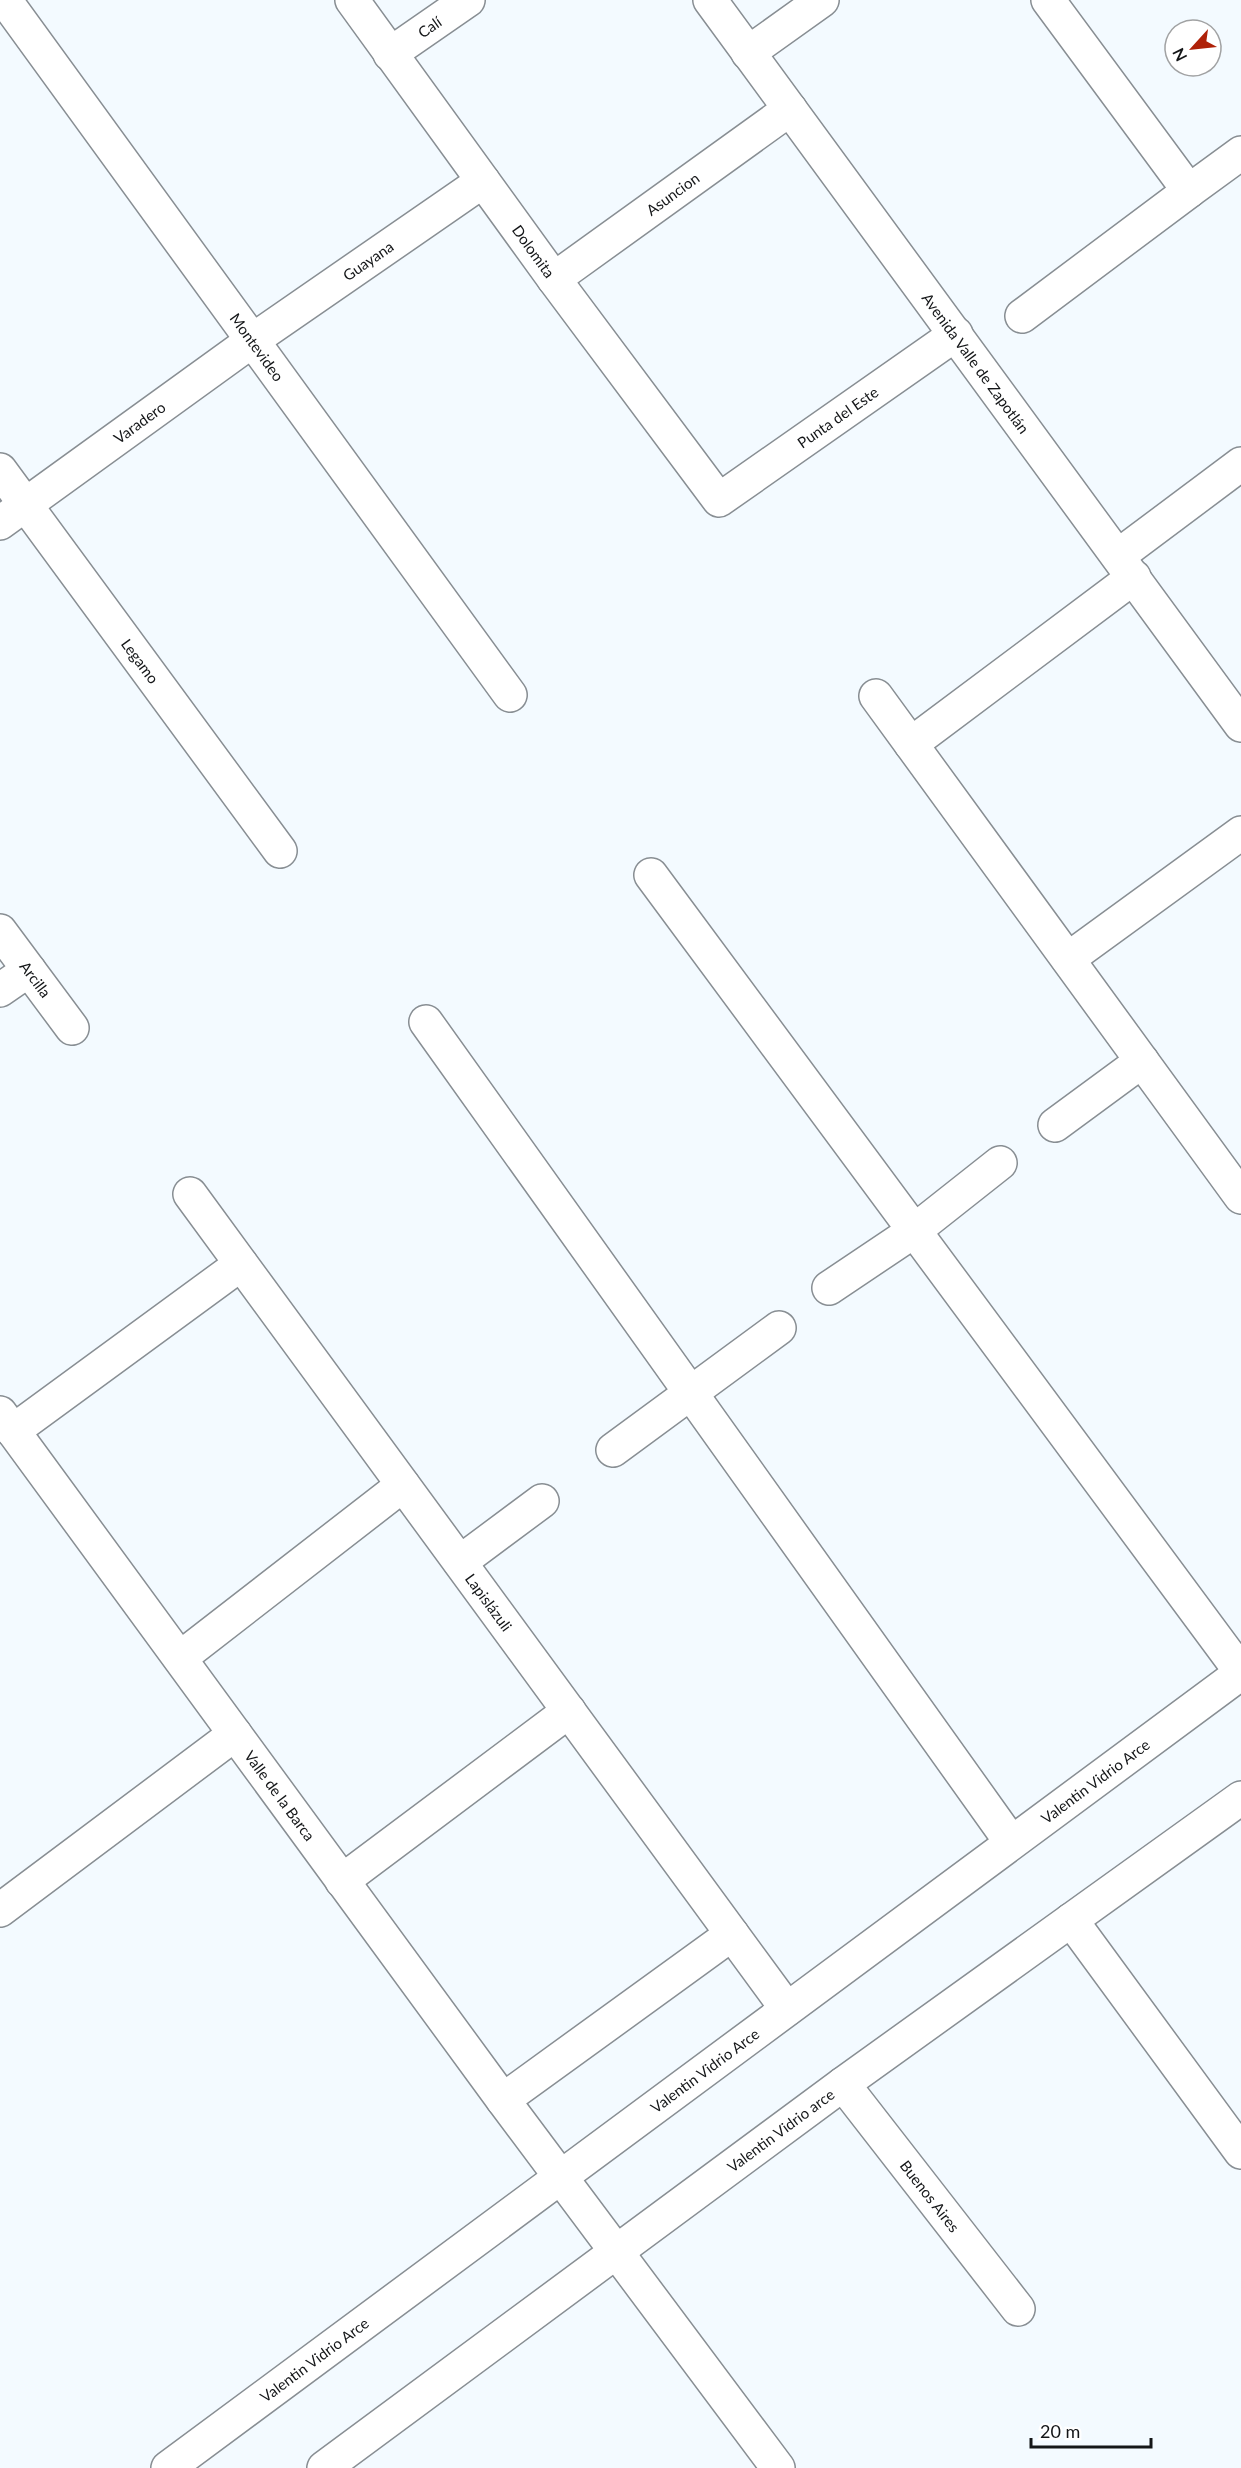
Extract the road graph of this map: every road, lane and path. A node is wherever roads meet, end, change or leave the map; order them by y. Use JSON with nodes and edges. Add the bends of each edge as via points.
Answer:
{"nodes":[{"id":1,"x":5,"y":0,"type":"edge"},
{"id":2,"x":352,"y":0,"type":"edge"},
{"id":3,"x":468,"y":0,"type":"edge"},
{"id":4,"x":711,"y":0,"type":"edge"},
{"id":5,"x":822,"y":0,"type":"edge"},
{"id":6,"x":1048,"y":0,"type":"edge"},
{"id":7,"x":748,"y":53,"type":"junction"},
{"id":8,"x":390,"y":54,"type":"junction"},
{"id":9,"x":790,"y":110,"type":"junction"},
{"id":10,"x":1241,"y":153,"type":"edge"},
{"id":11,"x":483,"y":181,"type":"junction"},
{"id":12,"x":1189,"y":191,"type":"junction"},
{"id":13,"x":554,"y":279,"type":"junction"},
{"id":14,"x":1022,"y":316,"type":"dead end"},
{"id":15,"x":956,"y":334,"type":"junction"},
{"id":16,"x":253,"y":339,"type":"junction"},
{"id":17,"x":1241,"y":464,"type":"edge"},
{"id":18,"x":0,"y":470,"type":"edge"},
{"id":19,"x":719,"y":500,"type":"joint"},
{"id":20,"x":13,"y":514,"type":"edge"},
{"id":21,"x":1126,"y":566,"type":"junction"},
{"id":22,"x":510,"y":695,"type":"dead end"},
{"id":23,"x":876,"y":696,"type":"dead end"},
{"id":24,"x":1241,"y":725,"type":"edge"},
{"id":25,"x":911,"y":744,"type":"junction"},
{"id":26,"x":1241,"y":833,"type":"edge"},
{"id":27,"x":280,"y":851,"type":"dead end"},
{"id":28,"x":651,"y":875,"type":"dead end"},
{"id":29,"x":0,"y":931,"type":"edge"},
{"id":30,"x":1068,"y":959,"type":"junction"},
{"id":31,"x":29,"y":970,"type":"junction"},
{"id":32,"x":0,"y":990,"type":"edge"},
{"id":33,"x":426,"y":1022,"type":"dead end"},
{"id":34,"x":72,"y":1028,"type":"dead end"},
{"id":35,"x":1142,"y":1061,"type":"junction"},
{"id":36,"x":1055,"y":1125,"type":"dead end"},
{"id":37,"x":1000,"y":1163,"type":"dead end"},
{"id":38,"x":1236,"y":1181,"type":"edge"},
{"id":39,"x":190,"y":1194,"type":"dead end"},
{"id":40,"x":914,"y":1231,"type":"junction"},
{"id":41,"x":241,"y":1264,"type":"junction"},
{"id":42,"x":830,"y":1288,"type":"dead end"},
{"id":43,"x":779,"y":1328,"type":"dead end"},
{"id":44,"x":691,"y":1394,"type":"junction"},
{"id":45,"x":7,"y":1422,"type":"edge"},
{"id":46,"x":613,"y":1450,"type":"dead end"},
{"id":47,"x":403,"y":1485,"type":"junction"},
{"id":48,"x":542,"y":1501,"type":"dead end"},
{"id":49,"x":460,"y":1562,"type":"junction"},
{"id":50,"x":180,"y":1658,"type":"junction"},
{"id":51,"x":1241,"y":1673,"type":"edge"},
{"id":52,"x":569,"y":1711,"type":"junction"},
{"id":53,"x":236,"y":1734,"type":"junction"},
{"id":54,"x":1241,"y":1798,"type":"edge"},
{"id":55,"x":1011,"y":1842,"type":"junction"},
{"id":56,"x":342,"y":1881,"type":"junction"},
{"id":57,"x":0,"y":1910,"type":"edge"},
{"id":58,"x":1071,"y":1920,"type":"junction"},
{"id":59,"x":732,"y":1934,"type":"junction"},
{"id":60,"x":787,"y":2009,"type":"junction"},
{"id":61,"x":843,"y":2084,"type":"junction"},
{"id":62,"x":503,"y":2100,"type":"junction"},
{"id":63,"x":1241,"y":2152,"type":"edge"},
{"id":64,"x":561,"y":2178,"type":"junction"},
{"id":65,"x":617,"y":2251,"type":"junction"},
{"id":66,"x":1018,"y":2309,"type":"dead end"},
{"id":67,"x":168,"y":2468,"type":"edge"},
{"id":68,"x":324,"y":2468,"type":"edge"},
{"id":69,"x":778,"y":2468,"type":"edge"}],
"edges":[{"from":1,"to":16,"type":"street","name":"Montevideo"},
{"from":2,"to":8,"type":"street","name":"Dolomita"},
{"from":3,"to":8,"type":"street","name":"Calí"},
{"from":4,"to":7,"type":"street","name":"Avenida Valle de Zapotlán"},
{"from":5,"to":7,"type":"street"},
{"from":6,"to":12,"type":"street"},
{"from":7,"to":9,"type":"street","name":"Avenida Valle de Zapotlán"},
{"from":8,"to":11,"type":"street","name":"Dolomita"},
{"from":9,"to":13,"type":"street","name":"Asuncion"},
{"from":9,"to":15,"type":"street","name":"Avenida Valle de Zapotlán"},
{"from":10,"to":12,"type":"street"},
{"from":11,"to":13,"type":"street","name":"Dolomita"},
{"from":11,"to":16,"type":"street","name":"Guayana"},
{"from":12,"to":14,"type":"street"},
{"from":13,"to":19,"type":"street","name":"Dolomita"},
{"from":15,"to":19,"type":"street","name":"Punta del Este"},
{"from":15,"to":21,"type":"street","name":"Avenida Valle de Zapotlán"},
{"from":16,"to":20,"type":"street","name":"Varadero"},
{"from":16,"to":22,"type":"street","name":"Montevideo"},
{"from":17,"to":21,"type":"street"},
{"from":18,"to":20,"type":"street","name":"Legamo"},
{"from":20,"to":27,"type":"street","name":"Legamo"},
{"from":21,"to":24,"type":"street","name":"Avenida Valle de Zapotlán"},
{"from":21,"to":25,"type":"street"},
{"from":23,"to":25,"type":"street"},
{"from":25,"to":30,"type":"street"},
{"from":26,"to":30,"type":"street"},
{"from":28,"to":40,"type":"street"},
{"from":29,"to":31,"type":"street","name":"Arcilla"},
{"from":30,"to":35,"type":"street"},
{"from":31,"to":32,"type":"street"},
{"from":31,"to":34,"type":"street","name":"Arcilla"},
{"from":33,"to":44,"type":"street"},
{"from":35,"to":36,"type":"street"},
{"from":35,"to":38,"type":"street"},
{"from":37,"to":40,"type":"street"},
{"from":39,"to":41,"type":"street","name":"Lapislázuli"},
{"from":40,"to":42,"type":"street"},
{"from":40,"to":51,"type":"street"},
{"from":41,"to":45,"type":"street"},
{"from":41,"to":47,"type":"street","name":"Lapislázuli"},
{"from":43,"to":44,"type":"street"},
{"from":44,"to":46,"type":"street"},
{"from":44,"to":55,"type":"street"},
{"from":45,"to":50,"type":"street","name":"Valle de la Barca"},
{"from":47,"to":49,"type":"street","name":"Lapislázuli"},
{"from":47,"to":50,"type":"street"},
{"from":48,"to":49,"type":"street"},
{"from":49,"to":52,"type":"street","name":"Lapislázuli"},
{"from":50,"to":53,"type":"street","name":"Valle de la Barca"},
{"from":51,"to":55,"type":"street","name":"Valentin Vidrio Arce"},
{"from":52,"to":56,"type":"street"},
{"from":52,"to":59,"type":"street","name":"Lapislázuli"},
{"from":53,"to":56,"type":"street","name":"Valle de la Barca"},
{"from":53,"to":57,"type":"street"},
{"from":54,"to":58,"type":"street","name":"Valentin Vidrio arce"},
{"from":55,"to":60,"type":"street","name":"Valentin Vidrio Arce"},
{"from":56,"to":62,"type":"street","name":"Valle de la Barca"},
{"from":58,"to":61,"type":"street","name":"Valentin Vidrio arce"},
{"from":58,"to":63,"type":"street"},
{"from":59,"to":60,"type":"street","name":"Lapislázuli"},
{"from":59,"to":62,"type":"street"},
{"from":60,"to":64,"type":"street","name":"Valentin Vidrio Arce"},
{"from":61,"to":65,"type":"street","name":"Valentin Vidrio arce"},
{"from":61,"to":66,"type":"street","name":"Buenos Aires"},
{"from":62,"to":64,"type":"street","name":"Valle de la Barca"},
{"from":64,"to":65,"type":"street","name":"Valle de la Barca"},
{"from":64,"to":67,"type":"street","name":"Valentin Vidrio Arce"},
{"from":65,"to":68,"type":"street","name":"Valentin Vidrio arce"},
{"from":65,"to":69,"type":"street","name":"Valle de la Barca"}]}
